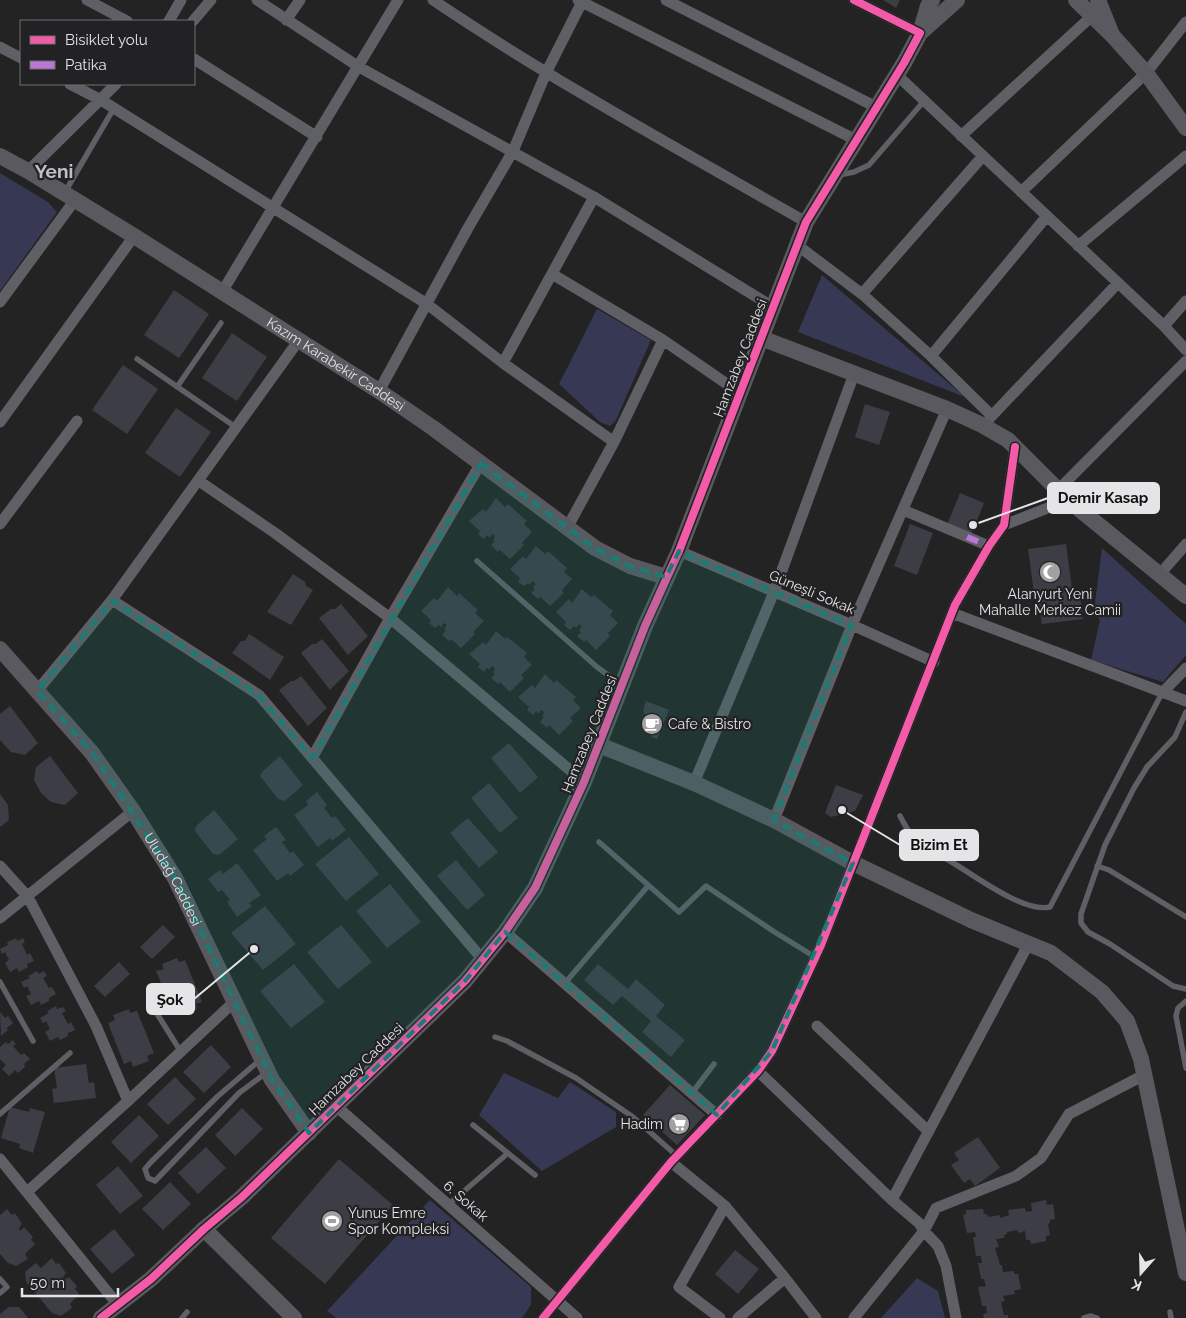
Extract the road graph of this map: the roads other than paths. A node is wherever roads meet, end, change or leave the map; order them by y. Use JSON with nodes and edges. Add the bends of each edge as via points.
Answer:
{"nodes":[{"id":1,"x":87,"y":0,"type":"edge"},
{"id":2,"x":181,"y":0,"type":"edge"},
{"id":3,"x":210,"y":0,"type":"edge"},
{"id":4,"x":257,"y":0,"type":"edge"},
{"id":5,"x":300,"y":0,"type":"edge"},
{"id":6,"x":398,"y":0,"type":"edge"},
{"id":7,"x":433,"y":0,"type":"edge"},
{"id":8,"x":666,"y":0,"type":"edge"},
{"id":9,"x":854,"y":0,"type":"edge"},
{"id":10,"x":932,"y":0,"type":"edge"},
{"id":11,"x":957,"y":0,"type":"edge"},
{"id":12,"x":1076,"y":0,"type":"edge"},
{"id":13,"x":581,"y":1,"type":"edge"},
{"id":14,"x":1098,"y":5,"type":"edge"},
{"id":15,"x":125,"y":20,"type":"edge"},
{"id":16,"x":170,"y":20,"type":"edge"},
{"id":17,"x":194,"y":20,"type":"edge"},
{"id":18,"x":286,"y":20,"type":"junction"},
{"id":19,"x":1186,"y":22,"type":"edge"},
{"id":20,"x":920,"y":33,"type":"junction"},
{"id":21,"x":0,"y":47,"type":"edge"},
{"id":22,"x":20,"y":57,"type":"edge"},
{"id":23,"x":195,"y":61,"type":"edge"},
{"id":24,"x":359,"y":67,"type":"junction"},
{"id":25,"x":546,"y":73,"type":"junction"},
{"id":26,"x":1146,"y":73,"type":"junction"},
{"id":27,"x":897,"y":75,"type":"junction"},
{"id":28,"x":72,"y":85,"type":"edge"},
{"id":29,"x":115,"y":85,"type":"edge"},
{"id":30,"x":101,"y":100,"type":"junction"},
{"id":31,"x":924,"y":101,"type":"junction"},
{"id":32,"x":876,"y":107,"type":"junction"},
{"id":33,"x":114,"y":108,"type":"junction"},
{"id":34,"x":1186,"y":128,"type":"edge"},
{"id":35,"x":962,"y":136,"type":"junction"},
{"id":36,"x":317,"y":137,"type":"junction"},
{"id":37,"x":856,"y":140,"type":"junction"},
{"id":38,"x":513,"y":151,"type":"junction"},
{"id":39,"x":0,"y":156,"type":"edge"},
{"id":40,"x":983,"y":156,"type":"junction"},
{"id":41,"x":1186,"y":156,"type":"edge"},
{"id":42,"x":28,"y":171,"type":"junction"},
{"id":43,"x":834,"y":176,"type":"junction"},
{"id":44,"x":1021,"y":192,"type":"junction"},
{"id":45,"x":70,"y":197,"type":"junction"},
{"id":46,"x":594,"y":198,"type":"junction"},
{"id":47,"x":272,"y":208,"type":"junction"},
{"id":48,"x":1047,"y":216,"type":"junction"},
{"id":49,"x":806,"y":222,"type":"junction"},
{"id":50,"x":134,"y":236,"type":"junction"},
{"id":51,"x":796,"y":246,"type":"junction"},
{"id":52,"x":1078,"y":246,"type":"junction"},
{"id":53,"x":552,"y":274,"type":"junction"},
{"id":54,"x":1118,"y":283,"type":"junction"},
{"id":55,"x":222,"y":292,"type":"junction"},
{"id":56,"x":862,"y":294,"type":"junction"},
{"id":57,"x":1186,"y":301,"type":"edge"},
{"id":58,"x":0,"y":302,"type":"edge"},
{"id":59,"x":427,"y":304,"type":"junction"},
{"id":60,"x":773,"y":307,"type":"junction"},
{"id":61,"x":221,"y":323,"type":"dead end"},
{"id":62,"x":1164,"y":326,"type":"junction"},
{"id":63,"x":761,"y":338,"type":"junction"},
{"id":64,"x":299,"y":340,"type":"junction"},
{"id":65,"x":663,"y":340,"type":"junction"},
{"id":66,"x":1186,"y":350,"type":"edge"},
{"id":67,"x":931,"y":356,"type":"junction"},
{"id":68,"x":137,"y":360,"type":"dead end"},
{"id":69,"x":1186,"y":361,"type":"edge"},
{"id":70,"x":503,"y":363,"type":"junction"},
{"id":71,"x":854,"y":374,"type":"junction"},
{"id":72,"x":177,"y":387,"type":"junction"},
{"id":73,"x":379,"y":391,"type":"junction"},
{"id":74,"x":740,"y":394,"type":"junction"},
{"id":75,"x":948,"y":409,"type":"junction"},
{"id":76,"x":987,"y":420,"type":"junction"},
{"id":77,"x":77,"y":421,"type":"dead end"},
{"id":78,"x":0,"y":422,"type":"edge"},
{"id":79,"x":237,"y":428,"type":"junction"},
{"id":80,"x":614,"y":442,"type":"junction"},
{"id":81,"x":1015,"y":448,"type":"junction"},
{"id":82,"x":480,"y":463,"type":"junction"},
{"id":83,"x":199,"y":481,"type":"junction"},
{"id":84,"x":1063,"y":495,"type":"junction"},
{"id":85,"x":902,"y":510,"type":"junction"},
{"id":86,"x":0,"y":524,"type":"edge"},
{"id":87,"x":1004,"y":526,"type":"junction"},
{"id":88,"x":567,"y":528,"type":"junction"},
{"id":89,"x":1186,"y":544,"type":"edge"},
{"id":90,"x":989,"y":546,"type":"junction"},
{"id":91,"x":679,"y":551,"type":"junction"},
{"id":92,"x":477,"y":560,"type":"dead end"},
{"id":93,"x":1160,"y":574,"type":"junction"},
{"id":94,"x":666,"y":576,"type":"junction"},
{"id":95,"x":774,"y":592,"type":"junction"},
{"id":96,"x":1186,"y":596,"type":"edge"},
{"id":97,"x":112,"y":600,"type":"junction"},
{"id":98,"x":952,"y":613,"type":"junction"},
{"id":99,"x":390,"y":618,"type":"junction"},
{"id":100,"x":852,"y":625,"type":"junction"},
{"id":101,"x":0,"y":649,"type":"edge"},
{"id":102,"x":934,"y":662,"type":"junction"},
{"id":103,"x":1186,"y":668,"type":"edge"},
{"id":104,"x":622,"y":685,"type":"junction"},
{"id":105,"x":37,"y":691,"type":"junction"},
{"id":106,"x":1162,"y":693,"type":"junction"},
{"id":107,"x":1186,"y":701,"type":"edge"},
{"id":108,"x":1186,"y":712,"type":"edge"},
{"id":109,"x":599,"y":745,"type":"junction"},
{"id":110,"x":312,"y":758,"type":"junction"},
{"id":111,"x":584,"y":782,"type":"junction"},
{"id":112,"x":694,"y":783,"type":"junction"},
{"id":113,"x":133,"y":811,"type":"junction"},
{"id":114,"x":900,"y":816,"type":"dead end"},
{"id":115,"x":774,"y":820,"type":"junction"},
{"id":116,"x":599,"y":842,"type":"dead end"},
{"id":117,"x":853,"y":863,"type":"junction"},
{"id":118,"x":0,"y":866,"type":"edge"},
{"id":119,"x":1097,"y":866,"type":"junction"},
{"id":120,"x":648,"y":886,"type":"junction"},
{"id":121,"x":28,"y":896,"type":"junction"},
{"id":122,"x":1186,"y":917,"type":"edge"},
{"id":123,"x":0,"y":918,"type":"edge"},
{"id":124,"x":505,"y":932,"type":"junction"},
{"id":125,"x":1028,"y":943,"type":"junction"},
{"id":126,"x":815,"y":957,"type":"junction"},
{"id":127,"x":483,"y":960,"type":"junction"},
{"id":128,"x":0,"y":982,"type":"edge"},
{"id":129,"x":565,"y":983,"type":"junction"},
{"id":130,"x":1186,"y":989,"type":"edge"},
{"id":131,"x":235,"y":1001,"type":"junction"},
{"id":132,"x":1186,"y":1001,"type":"edge"},
{"id":133,"x":152,"y":1004,"type":"dead end"},
{"id":134,"x":818,"y":1026,"type":"dead end"},
{"id":135,"x":495,"y":1037,"type":"dead end"},
{"id":136,"x":33,"y":1041,"type":"dead end"},
{"id":137,"x":181,"y":1052,"type":"junction"},
{"id":138,"x":70,"y":1053,"type":"dead end"},
{"id":139,"x":714,"y":1064,"type":"dead end"},
{"id":140,"x":265,"y":1065,"type":"junction"},
{"id":141,"x":1186,"y":1068,"type":"edge"},
{"id":142,"x":758,"y":1071,"type":"junction"},
{"id":143,"x":1144,"y":1075,"type":"junction"},
{"id":144,"x":692,"y":1093,"type":"junction"},
{"id":145,"x":128,"y":1102,"type":"junction"},
{"id":146,"x":336,"y":1106,"type":"junction"},
{"id":147,"x":0,"y":1114,"type":"edge"},
{"id":148,"x":717,"y":1114,"type":"junction"},
{"id":149,"x":474,"y":1125,"type":"dead end"},
{"id":150,"x":927,"y":1130,"type":"junction"},
{"id":151,"x":309,"y":1133,"type":"junction"},
{"id":152,"x":508,"y":1153,"type":"junction"},
{"id":153,"x":0,"y":1159,"type":"edge"},
{"id":154,"x":674,"y":1159,"type":"junction"},
{"id":155,"x":535,"y":1175,"type":"dead end"},
{"id":156,"x":28,"y":1192,"type":"junction"},
{"id":157,"x":892,"y":1200,"type":"junction"},
{"id":158,"x":448,"y":1205,"type":"junction"},
{"id":159,"x":725,"y":1206,"type":"junction"},
{"id":160,"x":204,"y":1230,"type":"junction"},
{"id":161,"x":924,"y":1231,"type":"junction"},
{"id":162,"x":1186,"y":1273,"type":"edge"},
{"id":163,"x":785,"y":1278,"type":"junction"},
{"id":164,"x":0,"y":1280,"type":"edge"},
{"id":165,"x":0,"y":1293,"type":"edge"},
{"id":166,"x":558,"y":1301,"type":"junction"},
{"id":167,"x":118,"y":1304,"type":"junction"},
{"id":168,"x":188,"y":1312,"type":"dead end"},
{"id":169,"x":101,"y":1318,"type":"edge"},
{"id":170,"x":182,"y":1318,"type":"edge"},
{"id":171,"x":294,"y":1318,"type":"edge"},
{"id":172,"x":543,"y":1318,"type":"edge"},
{"id":173,"x":577,"y":1318,"type":"edge"},
{"id":174,"x":720,"y":1318,"type":"edge"},
{"id":175,"x":738,"y":1318,"type":"edge"},
{"id":176,"x":816,"y":1318,"type":"edge"},
{"id":177,"x":854,"y":1318,"type":"edge"},
{"id":178,"x":956,"y":1318,"type":"edge"},
{"id":179,"x":1084,"y":1318,"type":"edge"},
{"id":180,"x":1097,"y":1318,"type":"edge"}],
"edges":[{"from":1,"to":15,"type":"street"},
{"from":2,"to":16,"type":"street"},
{"from":3,"to":17,"type":"street"},
{"from":4,"to":18,"type":"street"},
{"from":5,"to":18,"type":"street"},
{"from":6,"to":24,"type":"street"},
{"from":7,"to":25,"type":"street"},
{"from":8,"to":32,"type":"street"},
{"from":9,"to":20,"type":"street"},
{"from":10,"to":20,"type":"street"},
{"from":11,"to":20,"type":"street"},
{"from":12,"to":14,"type":"street"},
{"from":13,"to":25,"type":"street"},
{"from":13,"to":37,"type":"street"},
{"from":14,"to":26,"type":"street","via":[[1112,35]]},
{"from":14,"to":35,"type":"street"},
{"from":18,"to":24,"type":"street"},
{"from":19,"to":26,"type":"street"},
{"from":20,"to":27,"type":"street","name":"Hamzabey Caddesi"},
{"from":21,"to":22,"type":"street"},
{"from":23,"to":36,"type":"street"},
{"from":24,"to":36,"type":"street"},
{"from":24,"to":38,"type":"street"},
{"from":25,"to":38,"type":"street"},
{"from":25,"to":49,"type":"street"},
{"from":26,"to":34,"type":"street"},
{"from":26,"to":44,"type":"street"},
{"from":27,"to":31,"type":"street"},
{"from":27,"to":32,"type":"street","name":"Hamzabey Caddesi"},
{"from":28,"to":30,"type":"street"},
{"from":29,"to":30,"type":"street"},
{"from":30,"to":33,"type":"street"},
{"from":30,"to":42,"type":"street"},
{"from":31,"to":35,"type":"street"},
{"from":31,"to":43,"type":"lane","via":[[869,165]]},
{"from":32,"to":37,"type":"street","name":"Hamzabey Caddesi"},
{"from":33,"to":45,"type":"lane"},
{"from":33,"to":47,"type":"street"},
{"from":35,"to":40,"type":"street"},
{"from":36,"to":47,"type":"street"},
{"from":37,"to":43,"type":"street","name":"Hamzabey Caddesi"},
{"from":38,"to":46,"type":"street"},
{"from":38,"to":59,"type":"street"},
{"from":39,"to":42,"type":"street","name":"Kazım Karabekir Caddesi"},
{"from":40,"to":44,"type":"street"},
{"from":40,"to":56,"type":"street"},
{"from":41,"to":52,"type":"street"},
{"from":42,"to":45,"type":"street","name":"Kazım Karabekir Caddesi"},
{"from":43,"to":49,"type":"street","name":"Hamzabey Caddesi"},
{"from":44,"to":48,"type":"street"},
{"from":45,"to":50,"type":"street","name":"Kazım Karabekir Caddesi"},
{"from":45,"to":58,"type":"street"},
{"from":46,"to":53,"type":"street"},
{"from":46,"to":60,"type":"street"},
{"from":47,"to":55,"type":"street"},
{"from":47,"to":59,"type":"street"},
{"from":48,"to":52,"type":"street"},
{"from":48,"to":67,"type":"street"},
{"from":49,"to":51,"type":"street","name":"Hamzabey Caddesi"},
{"from":50,"to":55,"type":"street","name":"Kazım Karabekir Caddesi"},
{"from":50,"to":78,"type":"street"},
{"from":51,"to":56,"type":"street"},
{"from":51,"to":60,"type":"street","name":"Hamzabey Caddesi"},
{"from":52,"to":54,"type":"street"},
{"from":53,"to":65,"type":"street"},
{"from":53,"to":70,"type":"street"},
{"from":54,"to":62,"type":"street"},
{"from":54,"to":76,"type":"street"},
{"from":55,"to":64,"type":"street","name":"Kazım Karabekir Caddesi"},
{"from":56,"to":67,"type":"street"},
{"from":57,"to":62,"type":"street"},
{"from":59,"to":70,"type":"street"},
{"from":59,"to":73,"type":"street"},
{"from":60,"to":63,"type":"street","name":"Hamzabey Caddesi"},
{"from":61,"to":72,"type":"lane"},
{"from":62,"to":66,"type":"street"},
{"from":63,"to":71,"type":"street"},
{"from":63,"to":74,"type":"street","name":"Hamzabey Caddesi"},
{"from":64,"to":73,"type":"street","name":"Kazım Karabekir Caddesi"},
{"from":64,"to":79,"type":"street"},
{"from":65,"to":74,"type":"street"},
{"from":65,"to":80,"type":"street"},
{"from":67,"to":76,"type":"street"},
{"from":68,"to":72,"type":"lane"},
{"from":69,"to":84,"type":"street"},
{"from":70,"to":80,"type":"street"},
{"from":71,"to":75,"type":"street"},
{"from":71,"to":95,"type":"street"},
{"from":72,"to":79,"type":"lane"},
{"from":73,"to":82,"type":"street","name":"Kazım Karabekir Caddesi"},
{"from":74,"to":91,"type":"street","name":"Hamzabey Caddesi"},
{"from":75,"to":76,"type":"street"},
{"from":75,"to":85,"type":"street"},
{"from":76,"to":81,"type":"street"},
{"from":77,"to":86,"type":"street"},
{"from":79,"to":83,"type":"street"},
{"from":80,"to":88,"type":"street"},
{"from":81,"to":84,"type":"street"},
{"from":81,"to":87,"type":"street"},
{"from":82,"to":88,"type":"street","name":"Kazım Karabekir Caddesi"},
{"from":82,"to":99,"type":"street"},
{"from":83,"to":97,"type":"street"},
{"from":83,"to":99,"type":"street"},
{"from":84,"to":87,"type":"street"},
{"from":84,"to":93,"type":"street"},
{"from":85,"to":90,"type":"street"},
{"from":85,"to":100,"type":"street"},
{"from":87,"to":90,"type":"street"},
{"from":88,"to":94,"type":"street","name":"Kazım Karabekir Caddesi","via":[[595,548],[630,566]]},
{"from":89,"to":93,"type":"street"},
{"from":90,"to":98,"type":"street"},
{"from":91,"to":94,"type":"street","name":"Hamzabey Caddesi"},
{"from":91,"to":95,"type":"street","name":"Güneşli Sokak"},
{"from":92,"to":104,"type":"lane","via":[[597,667]]},
{"from":93,"to":96,"type":"street"},
{"from":94,"to":104,"type":"street","name":"Hamzabey Caddesi"},
{"from":95,"to":100,"type":"street","name":"Güneşli Sokak"},
{"from":95,"to":112,"type":"street"},
{"from":97,"to":105,"type":"street"},
{"from":97,"to":110,"type":"street","via":[[259,695]]},
{"from":98,"to":102,"type":"street"},
{"from":98,"to":106,"type":"street"},
{"from":99,"to":110,"type":"street"},
{"from":99,"to":111,"type":"street"},
{"from":100,"to":102,"type":"street","name":"Güneşli Sokak"},
{"from":100,"to":115,"type":"street"},
{"from":101,"to":105,"type":"street","name":"Uludağ Caddesi"},
{"from":102,"to":117,"type":"street"},
{"from":103,"to":106,"type":"street"},
{"from":104,"to":109,"type":"street","name":"Hamzabey Caddesi"},
{"from":105,"to":113,"type":"street","name":"Uludağ Caddesi","via":[[92,753]]},
{"from":106,"to":107,"type":"street"},
{"from":106,"to":114,"type":"lane","via":[[1050,907],[1041,909],[1021,903],[923,847],[911,836]]},
{"from":108,"to":119,"type":"lane","via":[[1175,737],[1147,767],[1134,788]]},
{"from":109,"to":111,"type":"street","name":"Hamzabey Caddesi"},
{"from":109,"to":112,"type":"street"},
{"from":110,"to":127,"type":"street"},
{"from":111,"to":124,"type":"street","name":"Hamzabey Caddesi","via":[[535,888]]},
{"from":112,"to":115,"type":"street"},
{"from":113,"to":121,"type":"street"},
{"from":113,"to":131,"type":"street","name":"Uludağ Caddesi","via":[[174,878]]},
{"from":115,"to":117,"type":"street"},
{"from":116,"to":120,"type":"lane"},
{"from":117,"to":125,"type":"street","via":[[971,920]]},
{"from":117,"to":126,"type":"street"},
{"from":118,"to":121,"type":"street"},
{"from":119,"to":122,"type":"lane"},
{"from":119,"to":130,"type":"lane","via":[[1080,914],[1084,928],[1173,986]]},
{"from":120,"to":126,"type":"lane","via":[[679,912],[706,886]]},
{"from":120,"to":129,"type":"lane"},
{"from":121,"to":123,"type":"street"},
{"from":121,"to":145,"type":"street","via":[[96,1026]]},
{"from":124,"to":127,"type":"street","name":"Hamzabey Caddesi"},
{"from":124,"to":129,"type":"street"},
{"from":125,"to":143,"type":"street","via":[[1051,953],[1102,992],[1127,1021]]},
{"from":125,"to":150,"type":"street"},
{"from":126,"to":142,"type":"street","via":[[772,1051]]},
{"from":127,"to":146,"type":"street","name":"Hamzabey Caddesi"},
{"from":128,"to":136,"type":"lane"},
{"from":129,"to":144,"type":"street"},
{"from":131,"to":137,"type":"street"},
{"from":131,"to":140,"type":"street","name":"Uludağ Caddesi"},
{"from":132,"to":141,"type":"lane","via":[[1178,1008],[1176,1016]]},
{"from":133,"to":137,"type":"lane"},
{"from":134,"to":150,"type":"street"},
{"from":135,"to":154,"type":"lane","via":[[576,1078],[633,1117]]},
{"from":137,"to":145,"type":"street"},
{"from":138,"to":147,"type":"lane"},
{"from":139,"to":144,"type":"lane"},
{"from":140,"to":140,"type":"lane","via":[[218,1096],[145,1169],[148,1178],[155,1181]]},
{"from":140,"to":151,"type":"street","name":"Uludağ Caddesi"},
{"from":142,"to":148,"type":"street"},
{"from":142,"to":157,"type":"street"},
{"from":143,"to":161,"type":"street","via":[[1069,1114],[1041,1158],[1016,1176],[936,1208]]},
{"from":143,"to":162,"type":"street"},
{"from":144,"to":148,"type":"street"},
{"from":145,"to":156,"type":"street"},
{"from":146,"to":151,"type":"street","name":"Hamzabey Caddesi"},
{"from":146,"to":158,"type":"street","name":"6. Sokak"},
{"from":148,"to":154,"type":"street"},
{"from":149,"to":152,"type":"lane"},
{"from":150,"to":157,"type":"street"},
{"from":151,"to":160,"type":"street","name":"Hamzabey Caddesi"},
{"from":152,"to":155,"type":"lane"},
{"from":152,"to":158,"type":"lane"},
{"from":153,"to":156,"type":"street"},
{"from":154,"to":159,"type":"street"},
{"from":154,"to":166,"type":"street"},
{"from":156,"to":167,"type":"street"},
{"from":157,"to":161,"type":"street"},
{"from":158,"to":166,"type":"street","name":"6. Sokak"},
{"from":159,"to":163,"type":"street"},
{"from":159,"to":174,"type":"street","via":[[679,1287]]},
{"from":160,"to":167,"type":"street","name":"Hamzabey Caddesi","via":[[151,1279]]},
{"from":160,"to":171,"type":"street"},
{"from":161,"to":177,"type":"street"},
{"from":161,"to":178,"type":"street","via":[[938,1246],[946,1266]]},
{"from":163,"to":175,"type":"street"},
{"from":163,"to":176,"type":"street"},
{"from":164,"to":165,"type":"lane","via":[[7,1288]]},
{"from":166,"to":172,"type":"street"},
{"from":166,"to":173,"type":"street","name":"6. Sokak"},
{"from":167,"to":169,"type":"street","name":"Hamzabey Caddesi"},
{"from":168,"to":170,"type":"lane"},
{"from":179,"to":180,"type":"lane"}]}
